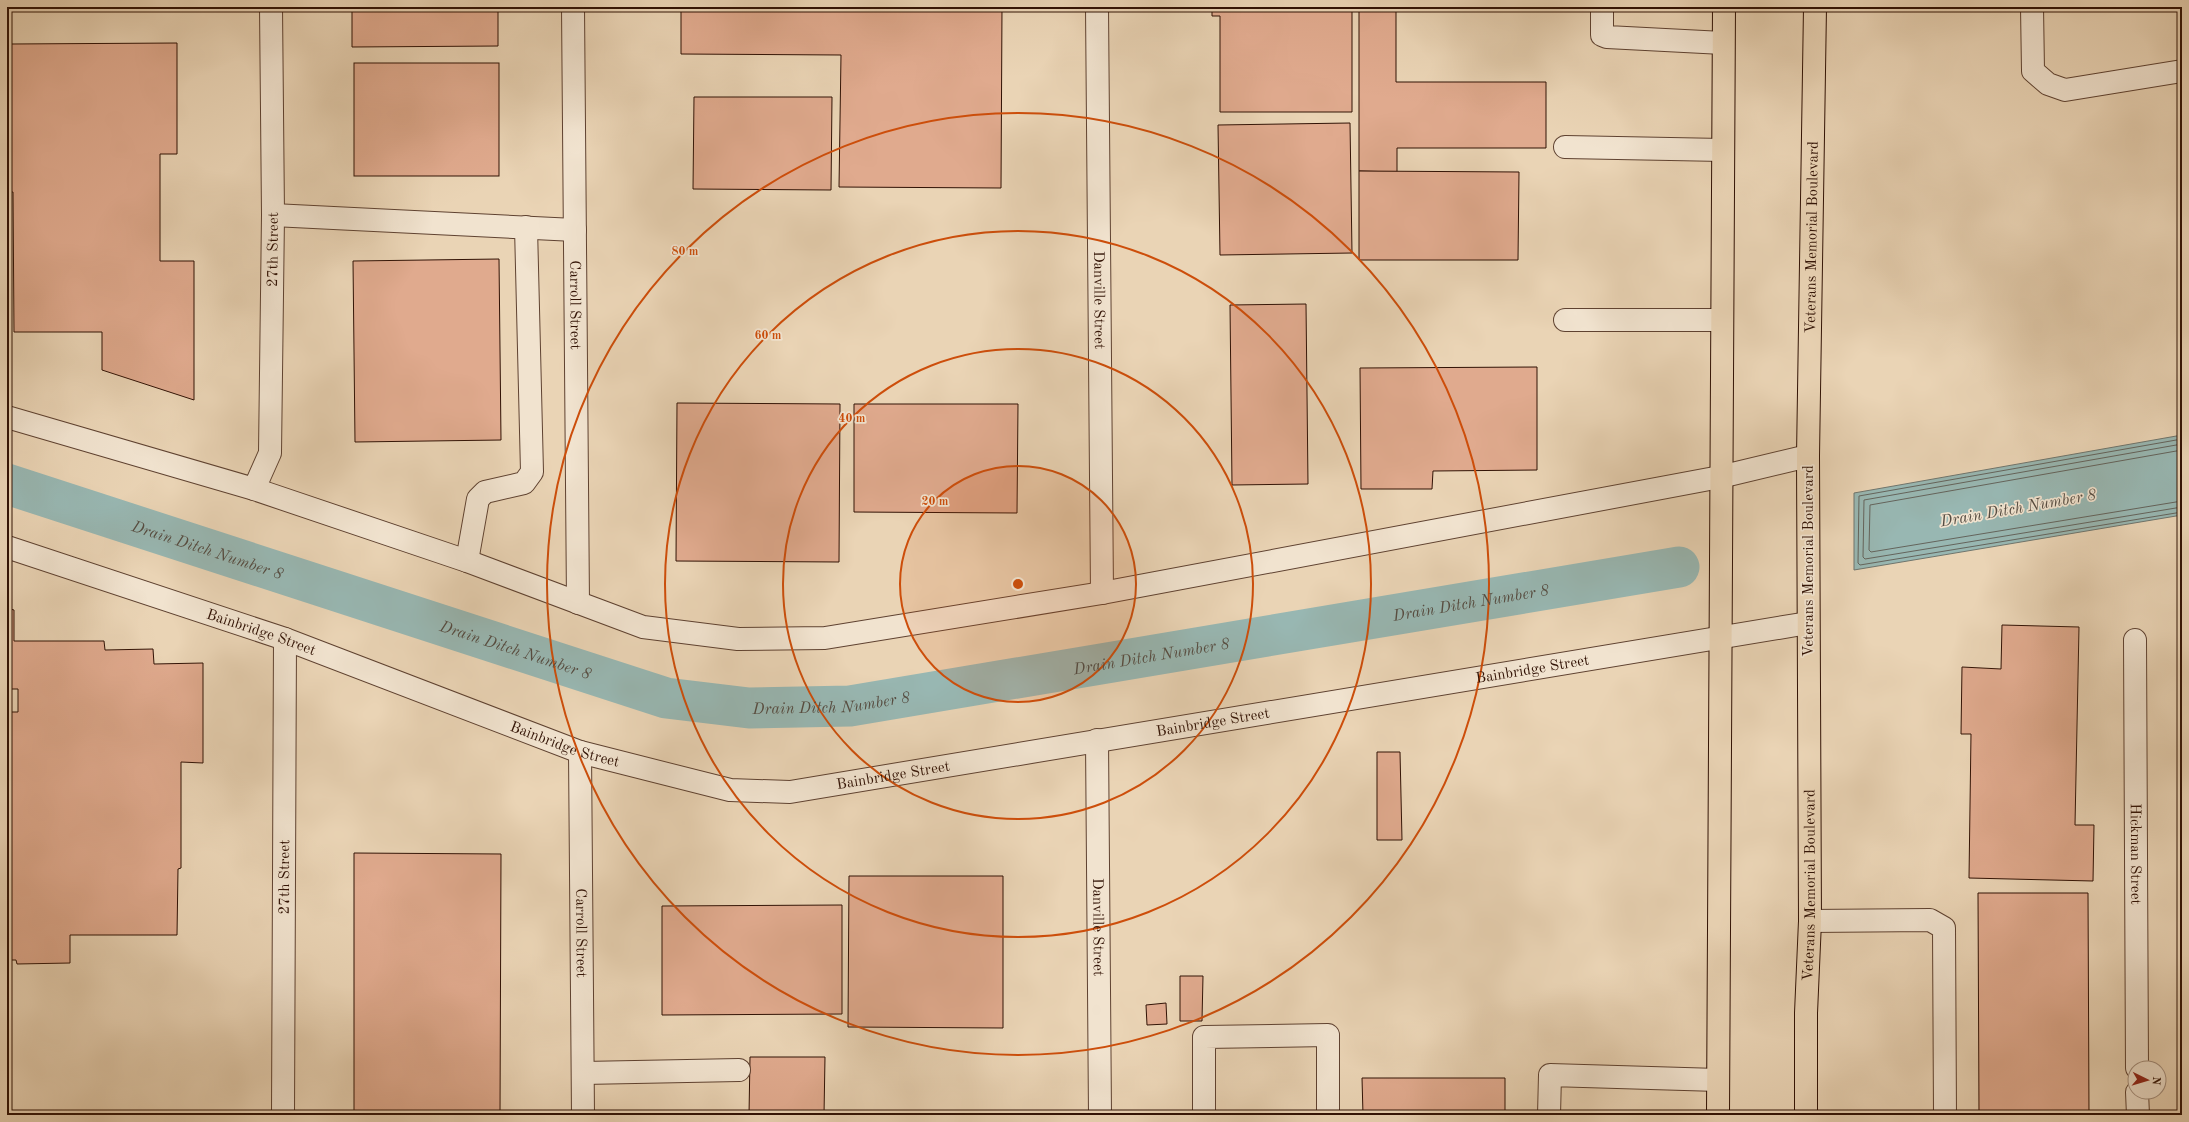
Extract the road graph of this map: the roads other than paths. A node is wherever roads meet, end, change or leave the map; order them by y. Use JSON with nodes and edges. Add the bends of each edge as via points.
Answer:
{"nodes":[{"id":1,"x":272,"y":7,"type":"edge"},
{"id":2,"x":573,"y":7,"type":"edge"},
{"id":3,"x":1097,"y":7,"type":"edge"},
{"id":4,"x":1602,"y":7,"type":"edge"},
{"id":5,"x":1724,"y":7,"type":"edge"},
{"id":6,"x":1815,"y":7,"type":"edge"},
{"id":7,"x":2032,"y":7,"type":"edge"},
{"id":8,"x":1724,"y":42,"type":"junction"},
{"id":9,"x":2182,"y":71,"type":"edge"},
{"id":10,"x":1565,"y":147,"type":"dead end"},
{"id":11,"x":1723,"y":150,"type":"junction"},
{"id":12,"x":273,"y":215,"type":"junction"},
{"id":13,"x":526,"y":227,"type":"junction"},
{"id":14,"x":575,"y":230,"type":"junction"},
{"id":15,"x":1565,"y":320,"type":"dead end"},
{"id":16,"x":1721,"y":320,"type":"junction"},
{"id":17,"x":7,"y":417,"type":"edge"},
{"id":18,"x":1808,"y":456,"type":"junction"},
{"id":19,"x":1720,"y":477,"type":"junction"},
{"id":20,"x":254,"y":490,"type":"junction"},
{"id":21,"x":7,"y":547,"type":"edge"},
{"id":22,"x":467,"y":560,"type":"junction"},
{"id":23,"x":1102,"y":593,"type":"junction"},
{"id":24,"x":578,"y":603,"type":"junction"},
{"id":25,"x":1808,"y":622,"type":"junction"},
{"id":26,"x":1720,"y":638,"type":"junction"},
{"id":27,"x":285,"y":639,"type":"junction"},
{"id":28,"x":2135,"y":640,"type":"dead end"},
{"id":29,"x":1097,"y":740,"type":"junction"},
{"id":30,"x":580,"y":752,"type":"junction"},
{"id":31,"x":1810,"y":921,"type":"junction"},
{"id":32,"x":2137,"y":1060,"type":"edge"},
{"id":33,"x":739,"y":1070,"type":"dead end"},
{"id":34,"x":583,"y":1073,"type":"junction"},
{"id":35,"x":1718,"y":1080,"type":"junction"},
{"id":36,"x":2138,"y":1100,"type":"edge"},
{"id":37,"x":283,"y":1115,"type":"edge"},
{"id":38,"x":583,"y":1115,"type":"edge"},
{"id":39,"x":1100,"y":1115,"type":"edge"},
{"id":40,"x":1204,"y":1115,"type":"edge"},
{"id":41,"x":1328,"y":1115,"type":"edge"},
{"id":42,"x":1549,"y":1115,"type":"edge"},
{"id":43,"x":1718,"y":1115,"type":"edge"},
{"id":44,"x":1806,"y":1115,"type":"edge"},
{"id":45,"x":1945,"y":1115,"type":"edge"},
{"id":46,"x":2138,"y":1115,"type":"edge"}],
"edges":[{"from":1,"to":12,"type":"street","name":"27th Street"},
{"from":2,"to":14,"type":"street","name":"Carroll Street"},
{"from":3,"to":23,"type":"street","name":"Danville Street"},
{"from":4,"to":8,"type":"street","via":[[1602,35],[1607,37]]},
{"from":5,"to":8,"type":"main road"},
{"from":6,"to":18,"type":"main road","name":"Veterans Memorial Boulevard"},
{"from":7,"to":9,"type":"street","via":[[2033,71],[2048,84],[2065,90]]},
{"from":8,"to":11,"type":"main road"},
{"from":10,"to":11,"type":"street"},
{"from":11,"to":16,"type":"main road"},
{"from":12,"to":13,"type":"street"},
{"from":12,"to":20,"type":"street","name":"27th Street","via":[[270,453]]},
{"from":13,"to":14,"type":"street"},
{"from":13,"to":22,"type":"street","via":[[532,472],[524,483],[485,492],[478,499]]},
{"from":14,"to":24,"type":"street","name":"Carroll Street"},
{"from":15,"to":16,"type":"street"},
{"from":16,"to":19,"type":"main road"},
{"from":17,"to":20,"type":"street"},
{"from":18,"to":19,"type":"street"},
{"from":18,"to":25,"type":"main road","name":"Veterans Memorial Boulevard"},
{"from":19,"to":23,"type":"street"},
{"from":19,"to":26,"type":"main road"},
{"from":20,"to":22,"type":"street"},
{"from":21,"to":27,"type":"street","name":"Bainbridge Street"},
{"from":22,"to":24,"type":"street"},
{"from":23,"to":24,"type":"street","via":[[825,638],[738,639],[643,627]]},
{"from":25,"to":26,"type":"street","name":"Bainbridge Street"},
{"from":25,"to":31,"type":"main road","name":"Veterans Memorial Boulevard"},
{"from":26,"to":29,"type":"street","name":"Bainbridge Street"},
{"from":26,"to":35,"type":"main road"},
{"from":27,"to":30,"type":"street","name":"Bainbridge Street"},
{"from":27,"to":37,"type":"street","name":"27th Street"},
{"from":28,"to":32,"type":"street","name":"Hickman Street"},
{"from":29,"to":30,"type":"street","name":"Bainbridge Street","via":[[790,792],[730,790]]},
{"from":29,"to":39,"type":"street","name":"Danville Street"},
{"from":30,"to":34,"type":"street","name":"Carroll Street"},
{"from":31,"to":44,"type":"main road","name":"Veterans Memorial Boulevard"},
{"from":31,"to":45,"type":"street","via":[[1930,920],[1944,928]]},
{"from":33,"to":34,"type":"street"},
{"from":34,"to":38,"type":"street","name":"Carroll Street"},
{"from":35,"to":42,"type":"street","via":[[1550,1075]]},
{"from":35,"to":43,"type":"main road"},
{"from":36,"to":46,"type":"street"},
{"from":40,"to":41,"type":"street","via":[[1204,1037],[1328,1035]]}]}
